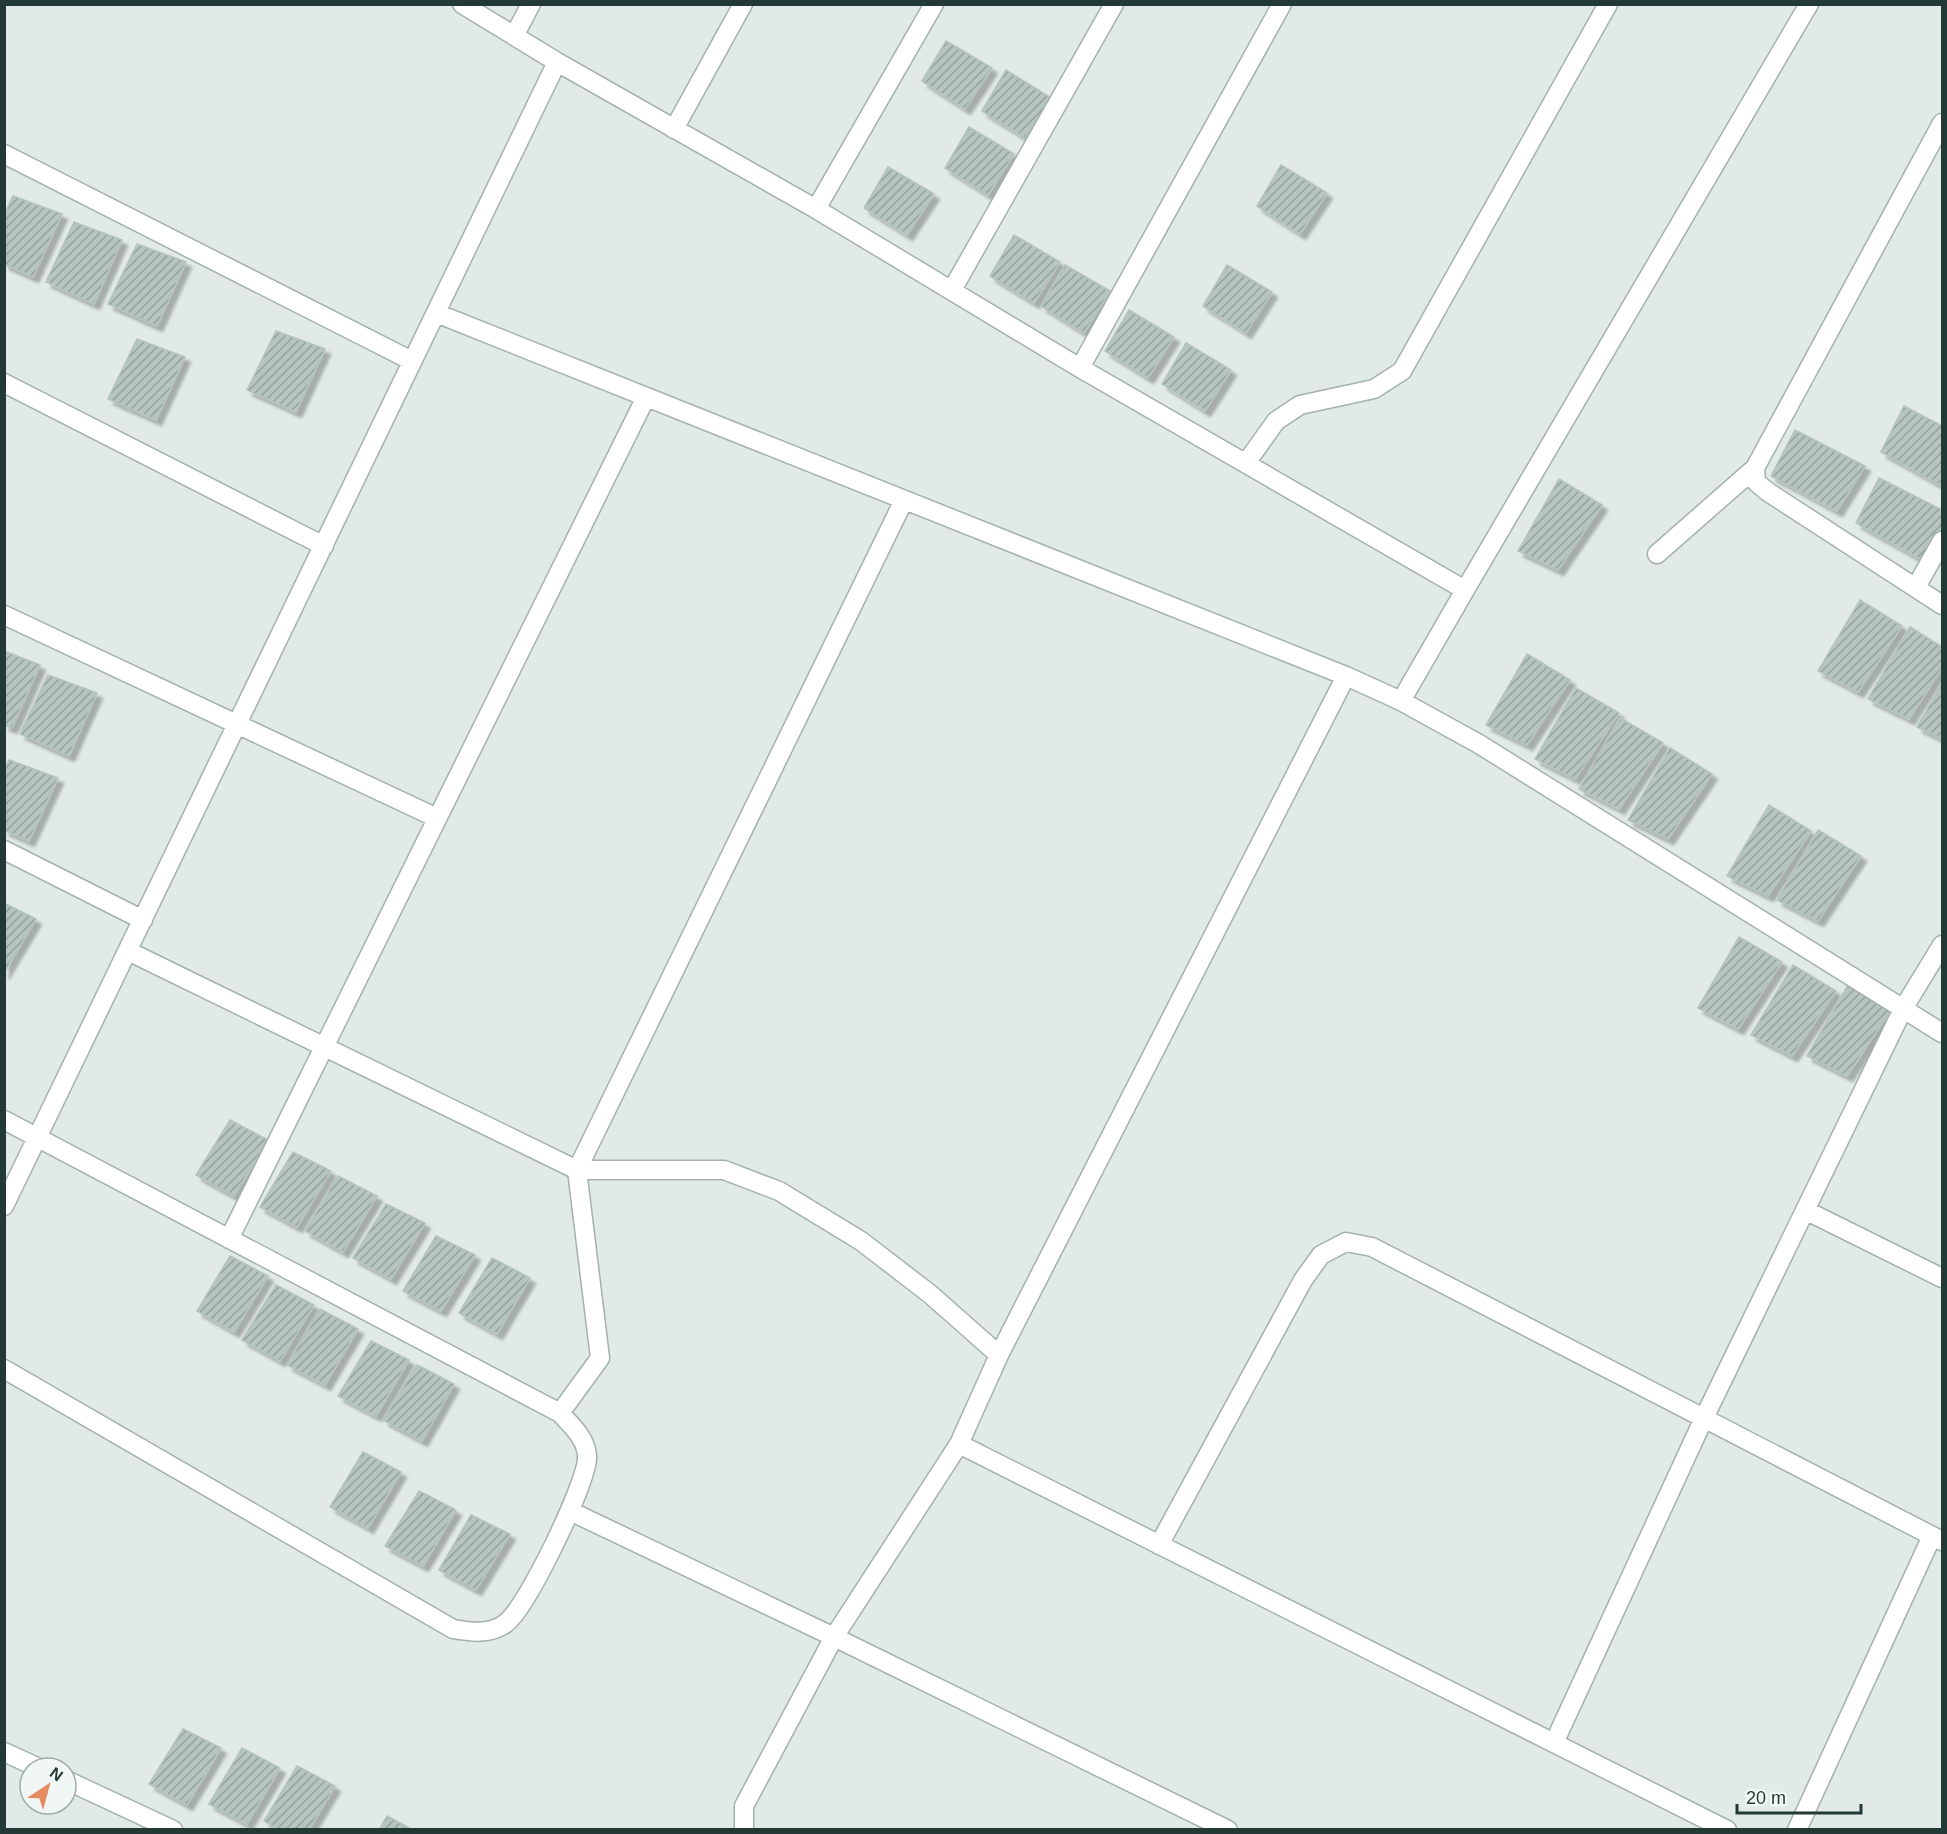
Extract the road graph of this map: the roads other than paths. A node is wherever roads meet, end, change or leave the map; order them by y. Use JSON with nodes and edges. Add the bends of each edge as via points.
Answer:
{"nodes":[{"id":1,"x":462,"y":4,"type":"edge"},
{"id":2,"x":531,"y":4,"type":"edge"},
{"id":3,"x":743,"y":4,"type":"edge"},
{"id":4,"x":934,"y":4,"type":"edge"},
{"id":5,"x":1114,"y":4,"type":"edge"},
{"id":6,"x":1282,"y":4,"type":"edge"},
{"id":7,"x":1608,"y":4,"type":"edge"},
{"id":8,"x":1809,"y":4,"type":"edge"},
{"id":9,"x":513,"y":36,"type":"junction"},
{"id":10,"x":556,"y":62,"type":"junction"},
{"id":11,"x":1942,"y":123,"type":"edge"},
{"id":12,"x":674,"y":129,"type":"junction"},
{"id":13,"x":4,"y":154,"type":"edge"},
{"id":14,"x":816,"y":209,"type":"junction"},
{"id":15,"x":952,"y":290,"type":"junction"},
{"id":16,"x":436,"y":313,"type":"junction"},
{"id":17,"x":412,"y":362,"type":"junction"},
{"id":18,"x":1080,"y":368,"type":"junction"},
{"id":19,"x":4,"y":383,"type":"edge"},
{"id":20,"x":646,"y":397,"type":"junction"},
{"id":21,"x":1246,"y":463,"type":"junction"},
{"id":22,"x":1755,"y":468,"type":"junction"},
{"id":23,"x":904,"y":500,"type":"junction"},
{"id":24,"x":1942,"y":541,"type":"edge"},
{"id":25,"x":324,"y":546,"type":"junction"},
{"id":26,"x":1657,"y":554,"type":"dead end"},
{"id":27,"x":1916,"y":587,"type":"junction"},
{"id":28,"x":1465,"y":590,"type":"junction"},
{"id":29,"x":1942,"y":605,"type":"edge"},
{"id":30,"x":4,"y":615,"type":"edge"},
{"id":31,"x":1346,"y":676,"type":"junction"},
{"id":32,"x":1401,"y":701,"type":"junction"},
{"id":33,"x":237,"y":724,"type":"junction"},
{"id":34,"x":437,"y":818,"type":"junction"},
{"id":35,"x":4,"y":850,"type":"edge"},
{"id":36,"x":143,"y":920,"type":"junction"},
{"id":37,"x":1942,"y":945,"type":"edge"},
{"id":38,"x":128,"y":951,"type":"junction"},
{"id":39,"x":1903,"y":1009,"type":"junction"},
{"id":40,"x":1942,"y":1033,"type":"edge"},
{"id":41,"x":324,"y":1047,"type":"junction"},
{"id":42,"x":4,"y":1120,"type":"edge"},
{"id":43,"x":38,"y":1138,"type":"junction"},
{"id":44,"x":577,"y":1170,"type":"junction"},
{"id":45,"x":4,"y":1206,"type":"edge"},
{"id":46,"x":1806,"y":1210,"type":"junction"},
{"id":47,"x":229,"y":1239,"type":"junction"},
{"id":48,"x":1942,"y":1278,"type":"edge"},
{"id":49,"x":999,"y":1355,"type":"junction"},
{"id":50,"x":4,"y":1369,"type":"edge"},
{"id":51,"x":560,"y":1413,"type":"junction"},
{"id":52,"x":1704,"y":1418,"type":"junction"},
{"id":53,"x":959,"y":1444,"type":"junction"},
{"id":54,"x":570,"y":1511,"type":"junction"},
{"id":55,"x":1937,"y":1538,"type":"edge"},
{"id":56,"x":1159,"y":1545,"type":"junction"},
{"id":57,"x":834,"y":1637,"type":"junction"},
{"id":58,"x":1554,"y":1743,"type":"junction"},
{"id":59,"x":4,"y":1752,"type":"edge"},
{"id":60,"x":18,"y":1758,"type":"edge"},
{"id":61,"x":78,"y":1786,"type":"edge"},
{"id":62,"x":173,"y":1830,"type":"edge"},
{"id":63,"x":744,"y":1830,"type":"edge"},
{"id":64,"x":1228,"y":1830,"type":"edge"},
{"id":65,"x":1727,"y":1830,"type":"edge"},
{"id":66,"x":1797,"y":1830,"type":"edge"}],
"edges":[{"from":1,"to":9,"type":"street"},
{"from":2,"to":9,"type":"street"},
{"from":3,"to":12,"type":"street"},
{"from":4,"to":14,"type":"street"},
{"from":5,"to":15,"type":"street"},
{"from":6,"to":18,"type":"street"},
{"from":7,"to":21,"type":"street","via":[[1402,370],[1374,389],[1300,405],[1276,421]]},
{"from":8,"to":28,"type":"street"},
{"from":9,"to":10,"type":"street"},
{"from":10,"to":12,"type":"street"},
{"from":10,"to":16,"type":"street"},
{"from":11,"to":22,"type":"street"},
{"from":12,"to":14,"type":"street"},
{"from":13,"to":17,"type":"street"},
{"from":14,"to":15,"type":"street"},
{"from":15,"to":18,"type":"street"},
{"from":16,"to":17,"type":"street"},
{"from":16,"to":20,"type":"street"},
{"from":17,"to":25,"type":"street"},
{"from":18,"to":21,"type":"street"},
{"from":19,"to":25,"type":"street"},
{"from":20,"to":23,"type":"street"},
{"from":20,"to":34,"type":"street"},
{"from":21,"to":28,"type":"street"},
{"from":22,"to":26,"type":"street"},
{"from":22,"to":27,"type":"street","via":[[1756,482],[1768,492]]},
{"from":23,"to":31,"type":"street"},
{"from":23,"to":44,"type":"street"},
{"from":24,"to":27,"type":"street"},
{"from":25,"to":33,"type":"street"},
{"from":27,"to":29,"type":"street"},
{"from":28,"to":32,"type":"street"},
{"from":30,"to":33,"type":"street"},
{"from":31,"to":32,"type":"street"},
{"from":31,"to":49,"type":"street"},
{"from":32,"to":39,"type":"street","via":[[1479,744]]},
{"from":33,"to":34,"type":"street"},
{"from":33,"to":36,"type":"street"},
{"from":34,"to":41,"type":"street"},
{"from":35,"to":36,"type":"street"},
{"from":36,"to":38,"type":"street"},
{"from":37,"to":39,"type":"street"},
{"from":38,"to":41,"type":"street"},
{"from":38,"to":43,"type":"street"},
{"from":39,"to":40,"type":"street"},
{"from":39,"to":46,"type":"street"},
{"from":41,"to":44,"type":"street"},
{"from":41,"to":47,"type":"street"},
{"from":42,"to":43,"type":"street"},
{"from":43,"to":45,"type":"street"},
{"from":43,"to":47,"type":"street"},
{"from":44,"to":49,"type":"street","via":[[724,1170],[778,1191],[861,1241],[930,1294]]},
{"from":44,"to":51,"type":"street","via":[[600,1358]]},
{"from":46,"to":48,"type":"street"},
{"from":46,"to":52,"type":"street"},
{"from":47,"to":51,"type":"street"},
{"from":49,"to":53,"type":"street"},
{"from":50,"to":54,"type":"street","via":[[453,1629],[479,1633],[506,1624],[531,1591]]},
{"from":51,"to":54,"type":"street","via":[[580,1436],[587,1458],[581,1488]]},
{"from":52,"to":55,"type":"street"},
{"from":52,"to":56,"type":"street","via":[[1372,1247],[1346,1242],[1321,1255],[1303,1280]]},
{"from":52,"to":58,"type":"street"},
{"from":53,"to":56,"type":"street"},
{"from":53,"to":57,"type":"street"},
{"from":54,"to":57,"type":"street"},
{"from":55,"to":66,"type":"street"},
{"from":56,"to":58,"type":"street"},
{"from":57,"to":63,"type":"street","via":[[744,1806]]},
{"from":57,"to":64,"type":"street"},
{"from":58,"to":65,"type":"street"},
{"from":59,"to":60,"type":"street"},
{"from":61,"to":62,"type":"street"}]}
